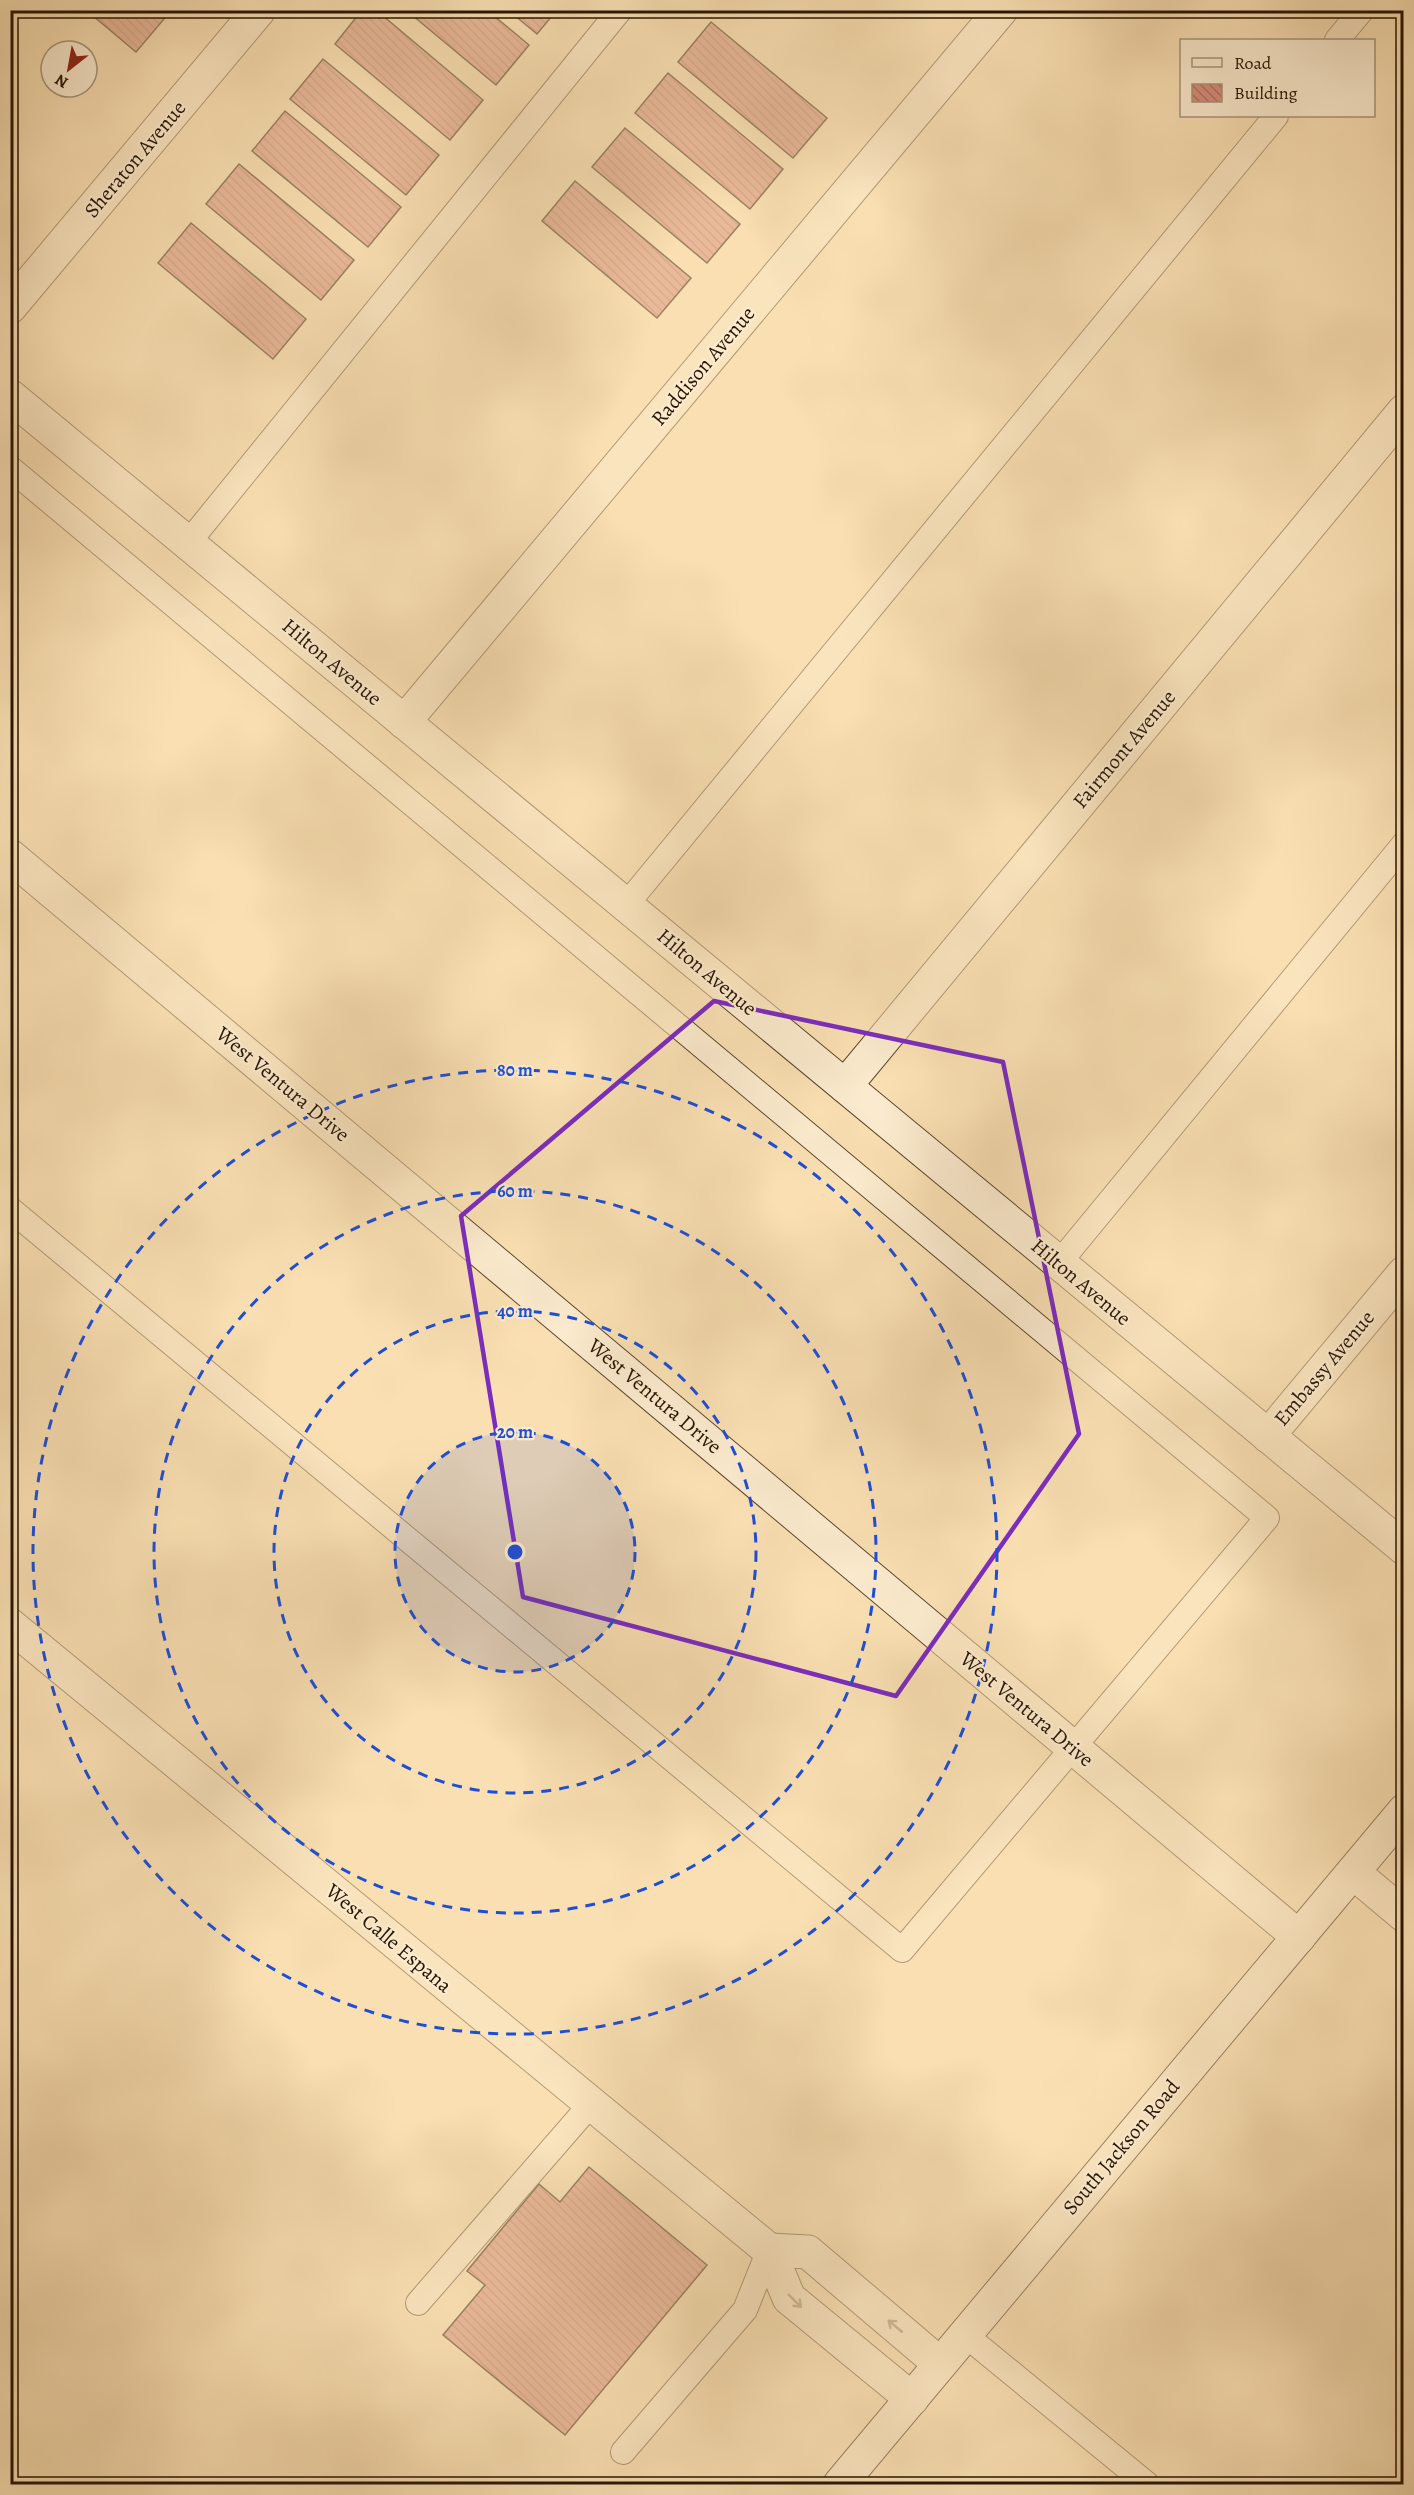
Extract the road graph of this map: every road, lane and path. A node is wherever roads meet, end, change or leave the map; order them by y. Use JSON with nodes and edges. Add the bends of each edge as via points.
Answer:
{"nodes":[{"id":1,"x":259,"y":10,"type":"edge"},
{"id":2,"x":621,"y":10,"type":"edge"},
{"id":3,"x":1001,"y":10,"type":"edge"},
{"id":4,"x":1362,"y":10,"type":"edge"},
{"id":5,"x":1339,"y":39,"type":"edge"},
{"id":6,"x":1275,"y":117,"type":"edge"},
{"id":7,"x":10,"y":307,"type":"edge"},
{"id":8,"x":10,"y":396,"type":"edge"},
{"id":9,"x":1404,"y":411,"type":"edge"},
{"id":10,"x":10,"y":468,"type":"edge"},
{"id":11,"x":188,"y":543,"type":"junction"},
{"id":12,"x":405,"y":722,"type":"junction"},
{"id":13,"x":1404,"y":844,"type":"edge"},
{"id":14,"x":10,"y":856,"type":"edge"},
{"id":15,"x":626,"y":905,"type":"junction"},
{"id":16,"x":845,"y":1086,"type":"junction"},
{"id":17,"x":10,"y":1209,"type":"edge"},
{"id":18,"x":1059,"y":1263,"type":"junction"},
{"id":19,"x":1404,"y":1273,"type":"edge"},
{"id":20,"x":1268,"y":1436,"type":"junction"},
{"id":21,"x":1404,"y":1548,"type":"edge"},
{"id":22,"x":10,"y":1625,"type":"edge"},
{"id":23,"x":1074,"y":1748,"type":"junction"},
{"id":24,"x":1404,"y":1811,"type":"edge"},
{"id":25,"x":1354,"y":1873,"type":"junction"},
{"id":26,"x":1404,"y":1915,"type":"edge"},
{"id":27,"x":1299,"y":1937,"type":"junction"},
{"id":28,"x":591,"y":2104,"type":"junction"},
{"id":29,"x":769,"y":2250,"type":"junction"},
{"id":30,"x":418,"y":2303,"type":"dead end"},
{"id":31,"x":964,"y":2334,"type":"junction"},
{"id":32,"x":940,"y":2364,"type":"junction"},
{"id":33,"x":912,"y":2399,"type":"junction"},
{"id":34,"x":623,"y":2452,"type":"dead end"},
{"id":35,"x":840,"y":2484,"type":"edge"},
{"id":36,"x":1148,"y":2484,"type":"edge"}],
"edges":[{"from":1,"to":7,"type":"street","name":"Sheraton Avenue"},
{"from":2,"to":11,"type":"lane"},
{"from":3,"to":12,"type":"street","name":"Raddison Avenue"},
{"from":4,"to":5,"type":"lane"},
{"from":6,"to":15,"type":"lane"},
{"from":8,"to":11,"type":"street","name":"Hilton Avenue"},
{"from":9,"to":16,"type":"street","name":"Fairmont Avenue"},
{"from":10,"to":23,"type":"lane","via":[[1267,1518]]},
{"from":11,"to":12,"type":"street","name":"Hilton Avenue"},
{"from":12,"to":15,"type":"street","name":"Hilton Avenue"},
{"from":13,"to":18,"type":"lane"},
{"from":14,"to":23,"type":"street","name":"West Ventura Drive"},
{"from":15,"to":16,"type":"street","name":"Hilton Avenue"},
{"from":16,"to":18,"type":"street","name":"Hilton Avenue"},
{"from":17,"to":23,"type":"lane","via":[[903,1950]]},
{"from":18,"to":20,"type":"street","name":"Hilton Avenue"},
{"from":19,"to":20,"type":"street","name":"Embassy Avenue"},
{"from":20,"to":21,"type":"street","name":"Hilton Avenue"},
{"from":22,"to":28,"type":"street","name":"West Calle Espana"},
{"from":23,"to":27,"type":"street","name":"West Ventura Drive"},
{"from":24,"to":25,"type":"street","name":"South Jackson Road"},
{"from":25,"to":26,"type":"street"},
{"from":25,"to":27,"type":"street","name":"South Jackson Road"},
{"from":27,"to":31,"type":"street","name":"South Jackson Road"},
{"from":28,"to":29,"type":"street","name":"West Calle Espana"},
{"from":28,"to":30,"type":"lane"},
{"from":32,"to":29,"type":"street","one_way":true,"via":[[808,2252]]},
{"from":29,"to":33,"type":"street","name":"West Calle Espana","one_way":true,"via":[[789,2298]]},
{"from":29,"to":34,"type":"lane","via":[[745,2310]]},
{"from":31,"to":32,"type":"street","name":"South Jackson Road"},
{"from":31,"to":36,"type":"lane"},
{"from":32,"to":33,"type":"street","name":"South Jackson Road"},
{"from":33,"to":35,"type":"street","name":"South Jackson Road"}]}
